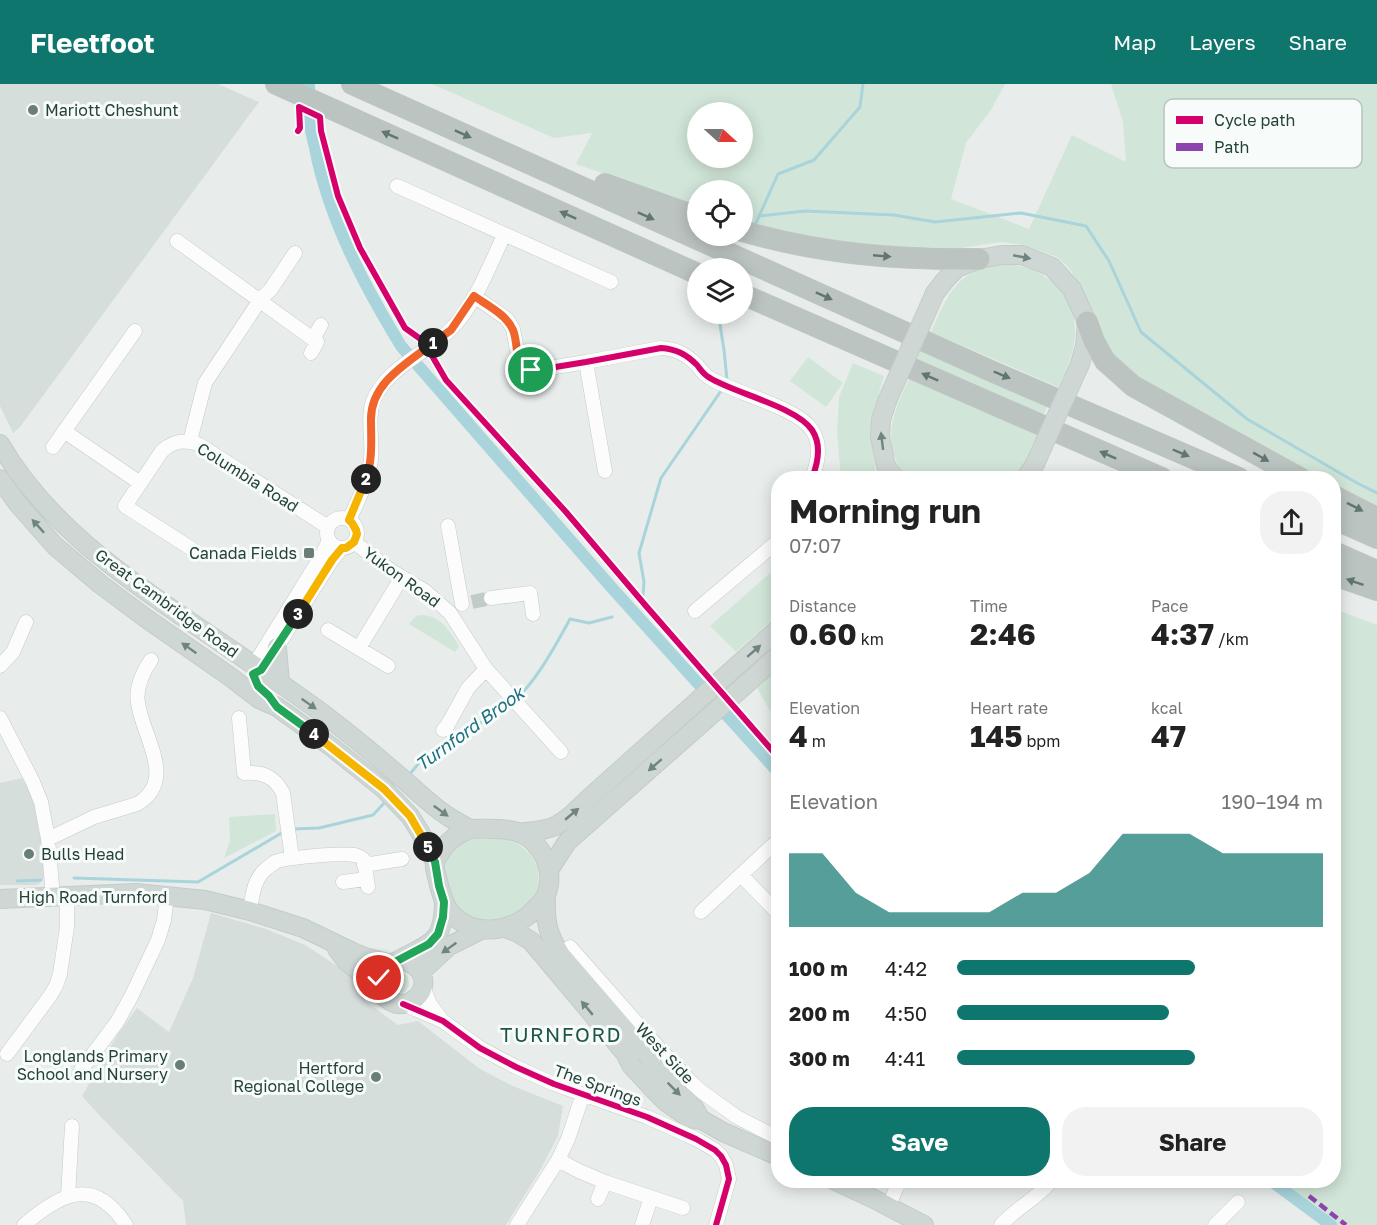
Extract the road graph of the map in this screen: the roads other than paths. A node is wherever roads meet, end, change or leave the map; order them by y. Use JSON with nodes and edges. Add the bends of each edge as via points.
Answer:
{"nodes":[{"id":1,"x":276,"y":84,"type":"edge"},
{"id":2,"x":352,"y":84,"type":"edge"},
{"id":3,"x":535,"y":167,"type":"junction"},
{"id":4,"x":396,"y":186,"type":"dead end"},
{"id":5,"x":687,"y":214,"type":"edge"},
{"id":6,"x":753,"y":234,"type":"edge"},
{"id":7,"x":504,"y":235,"type":"junction"},
{"id":8,"x":177,"y":241,"type":"dead end"},
{"id":9,"x":295,"y":253,"type":"dead end"},
{"id":10,"x":979,"y":259,"type":"junction"},
{"id":11,"x":687,"y":269,"type":"edge"},
{"id":12,"x":611,"y":282,"type":"dead end"},
{"id":13,"x":474,"y":296,"type":"junction"},
{"id":14,"x":753,"y":299,"type":"edge"},
{"id":15,"x":260,"y":300,"type":"junction"},
{"id":16,"x":1087,"y":322,"type":"junction"},
{"id":17,"x":321,"y":325,"type":"dead end"},
{"id":18,"x":135,"y":331,"type":"dead end"},
{"id":19,"x":586,"y":362,"type":"junction"},
{"id":20,"x":64,"y":432,"type":"junction"},
{"id":21,"x":190,"y":441,"type":"junction"},
{"id":22,"x":0,"y":444,"type":"edge"},
{"id":23,"x":53,"y":447,"type":"dead end"},
{"id":24,"x":604,"y":471,"type":"dead end"},
{"id":25,"x":815,"y":471,"type":"edge"},
{"id":26,"x":888,"y":471,"type":"edge"},
{"id":27,"x":1030,"y":471,"type":"edge"},
{"id":28,"x":1146,"y":471,"type":"edge"},
{"id":29,"x":1223,"y":471,"type":"edge"},
{"id":30,"x":1287,"y":471,"type":"edge"},
{"id":31,"x":0,"y":479,"type":"edge"},
{"id":32,"x":140,"y":483,"type":"junction"},
{"id":33,"x":1341,"y":500,"type":"edge"},
{"id":34,"x":1377,"y":518,"type":"edge"},
{"id":35,"x":349,"y":520,"type":"junction"},
{"id":36,"x":1341,"y":522,"type":"edge"},
{"id":37,"x":448,"y":526,"type":"dead end"},
{"id":38,"x":329,"y":534,"type":"junction"},
{"id":39,"x":1377,"y":538,"type":"edge"},
{"id":40,"x":348,"y":545,"type":"junction"},
{"id":41,"x":771,"y":547,"type":"edge"},
{"id":42,"x":192,"y":549,"type":"dead end"},
{"id":43,"x":1341,"y":555,"type":"edge"},
{"id":44,"x":1377,"y":571,"type":"edge"},
{"id":45,"x":402,"y":577,"type":"junction"},
{"id":46,"x":1341,"y":577,"type":"edge"},
{"id":47,"x":1377,"y":590,"type":"edge"},
{"id":48,"x":490,"y":598,"type":"tunnel mouth"},
{"id":49,"x":695,"y":611,"type":"dead end"},
{"id":50,"x":450,"y":613,"type":"junction"},
{"id":51,"x":533,"y":614,"type":"dead end"},
{"id":52,"x":26,"y":622,"type":"dead end"},
{"id":53,"x":328,"y":630,"type":"dead end"},
{"id":54,"x":771,"y":635,"type":"edge"},
{"id":55,"x":277,"y":647,"type":"junction"},
{"id":56,"x":359,"y":648,"type":"junction"},
{"id":57,"x":151,"y":660,"type":"dead end"},
{"id":58,"x":771,"y":662,"type":"edge"},
{"id":59,"x":0,"y":666,"type":"edge"},
{"id":60,"x":388,"y":666,"type":"dead end"},
{"id":61,"x":486,"y":669,"type":"junction"},
{"id":62,"x":251,"y":673,"type":"junction"},
{"id":63,"x":280,"y":684,"type":"junction"},
{"id":64,"x":0,"y":718,"type":"edge"},
{"id":65,"x":239,"y":718,"type":"dead end"},
{"id":66,"x":443,"y":730,"type":"dead end"},
{"id":67,"x":561,"y":752,"type":"dead end"},
{"id":68,"x":470,"y":829,"type":"junction"},
{"id":69,"x":518,"y":833,"type":"junction"},
{"id":70,"x":48,"y":839,"type":"junction"},
{"id":71,"x":771,"y":847,"type":"edge"},
{"id":72,"x":292,"y":858,"type":"junction"},
{"id":73,"x":402,"y":859,"type":"dead end"},
{"id":74,"x":435,"y":862,"type":"junction"},
{"id":75,"x":364,"y":865,"type":"junction"},
{"id":76,"x":549,"y":870,"type":"junction"},
{"id":77,"x":741,"y":874,"type":"junction"},
{"id":78,"x":343,"y":882,"type":"dead end"},
{"id":79,"x":546,"y":895,"type":"junction"},
{"id":80,"x":167,"y":896,"type":"junction"},
{"id":81,"x":60,"y":897,"type":"junction"},
{"id":82,"x":0,"y":898,"type":"edge"},
{"id":83,"x":444,"y":902,"type":"junction"},
{"id":84,"x":771,"y":906,"type":"edge"},
{"id":85,"x":250,"y":911,"type":"junction"},
{"id":86,"x":701,"y":912,"type":"dead end"},
{"id":87,"x":505,"y":928,"type":"junction"},
{"id":88,"x":481,"y":930,"type":"junction"},
{"id":89,"x":332,"y":943,"type":"junction"},
{"id":90,"x":570,"y":947,"type":"dead end"},
{"id":91,"x":389,"y":962,"type":"junction"},
{"id":92,"x":422,"y":979,"type":"junction"},
{"id":93,"x":381,"y":993,"type":"junction"},
{"id":94,"x":403,"y":1004,"type":"junction"},
{"id":95,"x":443,"y":1022,"type":"junction"},
{"id":96,"x":653,"y":1052,"type":"junction"},
{"id":97,"x":625,"y":1053,"type":"junction"},
{"id":98,"x":7,"y":1054,"type":"dead end"},
{"id":99,"x":81,"y":1070,"type":"dead end"},
{"id":100,"x":583,"y":1094,"type":"junction"},
{"id":101,"x":702,"y":1120,"type":"junction"},
{"id":102,"x":72,"y":1126,"type":"dead end"},
{"id":103,"x":771,"y":1134,"type":"edge"},
{"id":104,"x":771,"y":1153,"type":"edge"},
{"id":105,"x":558,"y":1160,"type":"junction"},
{"id":106,"x":605,"y":1182,"type":"junction"},
{"id":107,"x":849,"y":1188,"type":"edge"},
{"id":108,"x":896,"y":1188,"type":"edge"},
{"id":109,"x":1046,"y":1188,"type":"edge"},
{"id":110,"x":68,"y":1196,"type":"junction"},
{"id":111,"x":651,"y":1198,"type":"junction"},
{"id":112,"x":598,"y":1199,"type":"dead end"},
{"id":113,"x":1238,"y":1202,"type":"dead end"},
{"id":114,"x":888,"y":1207,"type":"junction"},
{"id":115,"x":683,"y":1208,"type":"dead end"},
{"id":116,"x":24,"y":1225,"type":"edge"},
{"id":117,"x":126,"y":1225,"type":"edge"},
{"id":118,"x":517,"y":1225,"type":"edge"},
{"id":119,"x":642,"y":1225,"type":"edge"},
{"id":120,"x":716,"y":1225,"type":"edge"},
{"id":121,"x":924,"y":1225,"type":"edge"},
{"id":122,"x":1001,"y":1225,"type":"edge"},
{"id":123,"x":1215,"y":1225,"type":"edge"}],
"edges":[{"from":11,"to":1,"type":"highway","one_way":true},
{"from":2,"to":3,"type":"highway","one_way":true},
{"from":3,"to":5,"type":"highway","via":[[566,170]]},
{"from":3,"to":29,"type":"highway","one_way":true},
{"from":4,"to":7,"type":"street"},
{"from":6,"to":10,"type":"highway","one_way":true,"via":[[825,250],[927,259]]},
{"from":7,"to":12,"type":"street"},
{"from":7,"to":13,"type":"street"},
{"from":8,"to":15,"type":"street"},
{"from":9,"to":15,"type":"street"},
{"from":10,"to":16,"type":"main road","one_way":true,"via":[[1022,255],[1052,267],[1072,289]]},
{"from":26,"to":10,"type":"main road","one_way":true,"bridge":true,"via":[[880,438],[887,401],[935,293],[957,268]]},
{"from":13,"to":19,"type":"street","via":[[507,319],[525,368],[537,370]]},
{"from":13,"to":35,"type":"street","via":[[451,330],[390,377],[373,401],[371,460]]},
{"from":28,"to":14,"type":"highway","one_way":true},
{"from":15,"to":17,"type":"street","via":[[314,344]]},
{"from":15,"to":21,"type":"street","via":[[205,383]]},
{"from":16,"to":27,"type":"main road","bridge":true,"via":[[1080,364]]},
{"from":16,"to":30,"type":"highway","one_way":true,"via":[[1105,361],[1132,386]]},
{"from":18,"to":20,"type":"street"},
{"from":19,"to":24,"type":"street"},
{"from":19,"to":25,"type":"street","via":[[661,348],[684,354],[710,379],[782,409],[812,429],[818,455]]},
{"from":20,"to":23,"type":"street"},
{"from":20,"to":32,"type":"street"},
{"from":21,"to":32,"type":"street","name":"Columbia Road","via":[[166,447]]},
{"from":21,"to":38,"type":"street","name":"Columbia Road","via":[[220,457]]},
{"from":22,"to":62,"type":"main road","name":"Great Cambridge Road","via":[[55,515],[99,555]]},
{"from":62,"to":31,"type":"main road","name":"Great Cambridge Road","one_way":true,"via":[[111,593],[55,546]]},
{"from":32,"to":42,"type":"street","name":"Columbia Road","via":[[125,506]]},
{"from":33,"to":34,"type":"highway","one_way":true},
{"from":35,"to":38,"type":"street","via":[[335,520]]},
{"from":35,"to":40,"type":"street","via":[[357,534]]},
{"from":36,"to":39,"type":"highway"},
{"from":37,"to":50,"type":"street","name":"Yukon Road","via":[[467,603]]},
{"from":38,"to":40,"type":"street","via":[[333,546]]},
{"from":38,"to":62,"type":"street","via":[[322,555]]},
{"from":40,"to":45,"type":"street","name":"Yukon Road"},
{"from":40,"to":55,"type":"street","via":[[332,560]]},
{"from":41,"to":49,"type":"street"},
{"from":43,"to":44,"type":"highway"},
{"from":45,"to":50,"type":"street","name":"Yukon Road"},
{"from":45,"to":56,"type":"street"},
{"from":47,"to":46,"type":"highway","one_way":true},
{"from":48,"to":51,"type":"street","via":[[530,593]]},
{"from":50,"to":61,"type":"street","name":"Yukon Road"},
{"from":52,"to":59,"type":"street","via":[[13,652]]},
{"from":53,"to":56,"type":"street"},
{"from":69,"to":54,"type":"main road","one_way":true,"via":[[557,826],[574,813]]},
{"from":55,"to":62,"type":"street"},
{"from":55,"to":63,"type":"main road"},
{"from":56,"to":60,"type":"street"},
{"from":57,"to":70,"type":"street","via":[[140,680],[137,702],[157,768],[149,795],[144,801],[94,817]]},
{"from":58,"to":76,"type":"main road","one_way":true,"via":[[567,843]]},
{"from":61,"to":66,"type":"street","via":[[468,688]]},
{"from":61,"to":67,"type":"street","name":"Yukon Road"},
{"from":62,"to":63,"type":"main road","name":"Great Cambridge Road"},
{"from":62,"to":74,"type":"main road","via":[[277,707],[333,747],[401,806]]},
{"from":63,"to":68,"type":"main road","name":"Great Cambridge Road","one_way":true,"via":[[446,816]]},
{"from":64,"to":70,"type":"street","via":[[41,802]]},
{"from":65,"to":72,"type":"street","via":[[244,773],[258,772],[272,779],[285,797]]},
{"from":68,"to":69,"type":"main road"},
{"from":68,"to":74,"type":"main road","via":[[445,844]]},
{"from":69,"to":76,"type":"main road","via":[[538,846]]},
{"from":70,"to":81,"type":"street"},
{"from":71,"to":77,"type":"street"},
{"from":72,"to":75,"type":"street","via":[[359,856]]},
{"from":72,"to":85,"type":"street","via":[[274,863],[257,879]]},
{"from":73,"to":75,"type":"street"},
{"from":74,"to":83,"type":"main road"},
{"from":75,"to":78,"type":"street","via":[[367,883]]},
{"from":76,"to":79,"type":"main road"},
{"from":77,"to":84,"type":"street"},
{"from":77,"to":86,"type":"street"},
{"from":79,"to":87,"type":"main road","via":[[524,920]]},
{"from":79,"to":96,"type":"main road","via":[[546,922],[561,955]]},
{"from":80,"to":81,"type":"main road","name":"High Road Turnford","via":[[136,893]]},
{"from":80,"to":85,"type":"main road","name":"High Road Turnford"},
{"from":80,"to":99,"type":"street","via":[[158,940],[131,997]]},
{"from":81,"to":82,"type":"main road","name":"High Road Turnford"},
{"from":81,"to":98,"type":"street","via":[[67,927],[56,986]]},
{"from":83,"to":88,"type":"main road","via":[[463,923]]},
{"from":83,"to":91,"type":"main road","via":[[438,934],[429,944]]},
{"from":85,"to":89,"type":"main road","name":"High Road Turnford","via":[[303,928]]},
{"from":87,"to":88,"type":"main road"},
{"from":97,"to":87,"type":"main road","one_way":true,"via":[[531,941]]},
{"from":88,"to":92,"type":"main road","one_way":true,"via":[[449,946]]},
{"from":89,"to":91,"type":"main road","name":"High Road Turnford"},
{"from":89,"to":93,"type":"main road"},
{"from":90,"to":96,"type":"street","name":"West Side"},
{"from":91,"to":92,"type":"main road","via":[[412,963]]},
{"from":91,"to":93,"type":"main road","via":[[379,978]]},
{"from":92,"to":94,"type":"main road","via":[[416,998]]},
{"from":92,"to":95,"type":"street","via":[[430,1004]]},
{"from":93,"to":94,"type":"main road","via":[[396,1004]]},
{"from":94,"to":95,"type":"street","name":"The Springs"},
{"from":95,"to":100,"type":"street","name":"The Springs","via":[[516,1067]]},
{"from":96,"to":97,"type":"main road","via":[[642,1059]]},
{"from":96,"to":101,"type":"main road","one_way":true,"via":[[663,1078]]},
{"from":96,"to":103,"type":"street","name":"West Side","via":[[737,1117]]},
{"from":97,"to":101,"type":"main road","via":[[661,1097],[689,1118]]},
{"from":100,"to":105,"type":"street"},
{"from":100,"to":120,"type":"street","name":"The Springs","via":[[696,1139],[719,1154],[729,1179]]},
{"from":101,"to":104,"type":"main road"},
{"from":102,"to":110,"type":"street"},
{"from":105,"to":106,"type":"street"},
{"from":105,"to":118,"type":"street"},
{"from":106,"to":111,"type":"street"},
{"from":106,"to":112,"type":"street"},
{"from":107,"to":114,"type":"main road"},
{"from":108,"to":114,"type":"street"},
{"from":109,"to":122,"type":"street"},
{"from":110,"to":116,"type":"street"},
{"from":110,"to":117,"type":"street","via":[[87,1195],[103,1200]]},
{"from":111,"to":115,"type":"street"},
{"from":111,"to":119,"type":"street"},
{"from":113,"to":123,"type":"street"},
{"from":114,"to":121,"type":"main road"}]}
